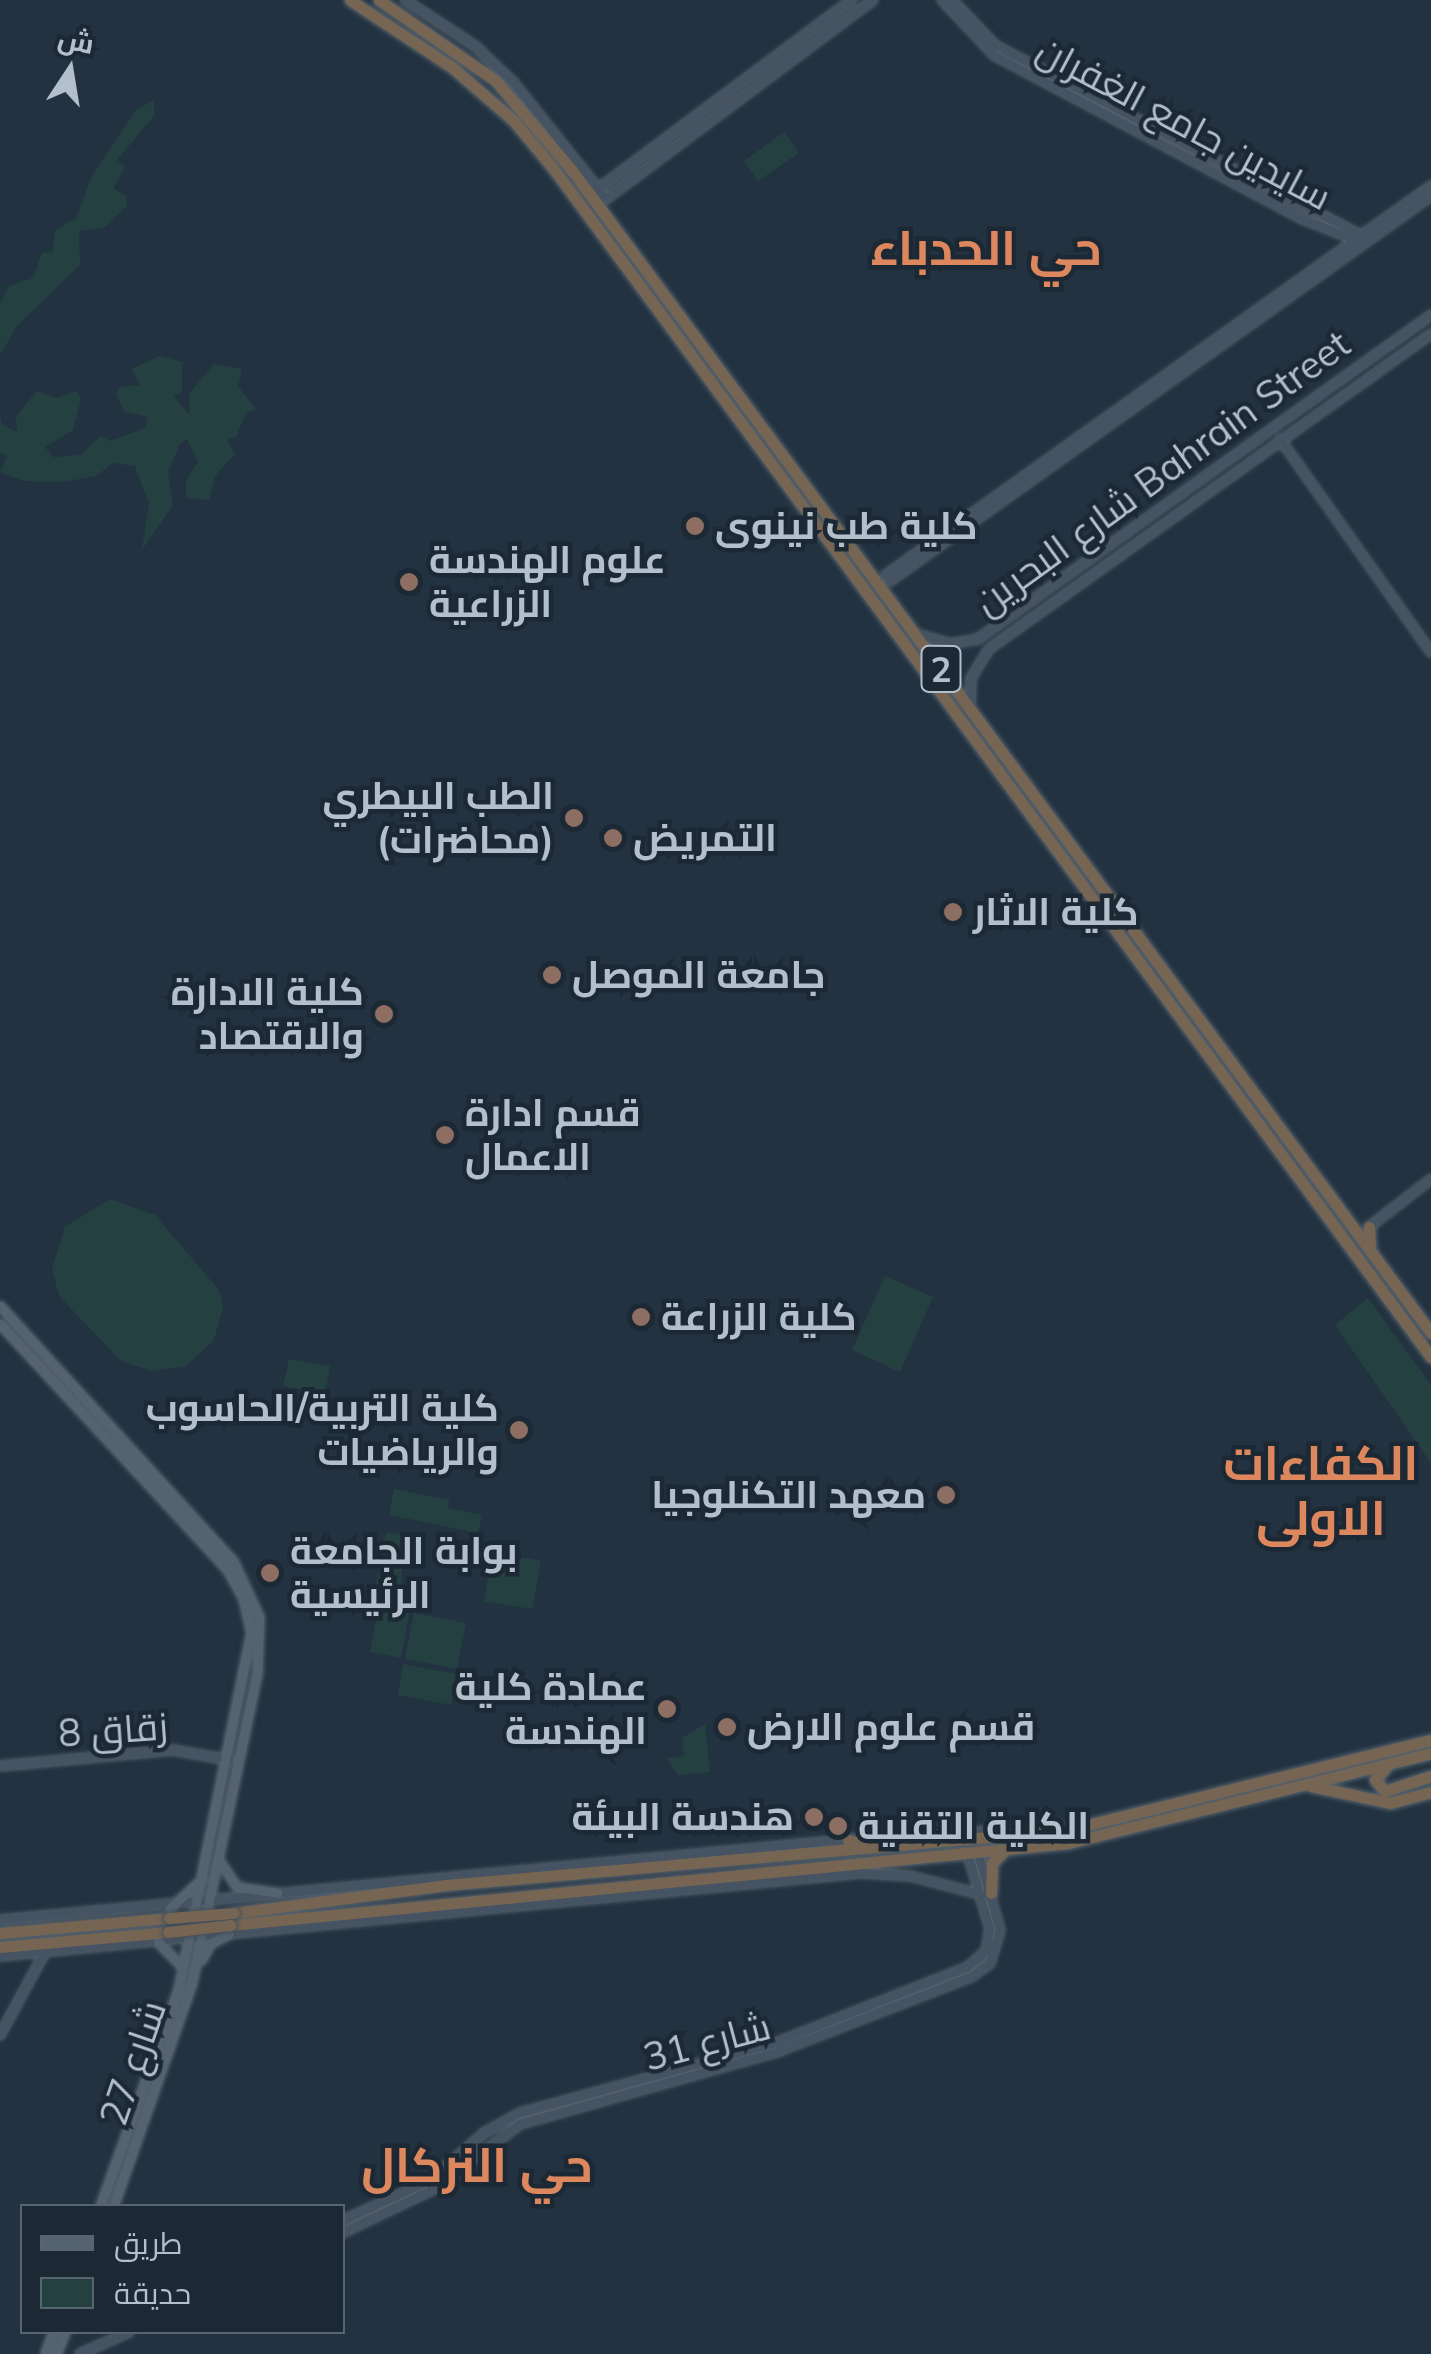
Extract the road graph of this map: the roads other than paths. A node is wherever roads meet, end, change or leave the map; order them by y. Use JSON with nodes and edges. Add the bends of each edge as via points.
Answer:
{"nodes":[{"id":1,"x":341,"y":0,"type":"edge"},
{"id":2,"x":350,"y":0,"type":"edge"},
{"id":3,"x":379,"y":0,"type":"edge"},
{"id":4,"x":405,"y":0,"type":"edge"},
{"id":5,"x":852,"y":0,"type":"edge"},
{"id":6,"x":942,"y":0,"type":"edge"},
{"id":7,"x":952,"y":0,"type":"edge"},
{"id":8,"x":871,"y":1,"type":"edge"},
{"id":9,"x":374,"y":15,"type":"junction"},
{"id":10,"x":450,"y":45,"type":"junction"},
{"id":11,"x":441,"y":58,"type":"junction"},
{"id":12,"x":548,"y":131,"type":"junction"},
{"id":13,"x":1431,"y":186,"type":"edge"},
{"id":14,"x":598,"y":189,"type":"junction"},
{"id":15,"x":1431,"y":196,"type":"edge"},
{"id":16,"x":1363,"y":241,"type":"junction"},
{"id":17,"x":650,"y":256,"type":"dead end"},
{"id":18,"x":651,"y":275,"type":"junction"},
{"id":19,"x":1431,"y":316,"type":"edge"},
{"id":20,"x":1403,"y":334,"type":"junction"},
{"id":21,"x":1431,"y":334,"type":"edge"},
{"id":22,"x":1412,"y":347,"type":"junction"},
{"id":23,"x":726,"y":392,"type":"junction"},
{"id":24,"x":1280,"y":439,"type":"junction"},
{"id":25,"x":888,"y":578,"type":"dead end"},
{"id":26,"x":915,"y":634,"type":"junction"},
{"id":27,"x":1431,"y":652,"type":"edge"},
{"id":28,"x":970,"y":708,"type":"junction"},
{"id":29,"x":1116,"y":920,"type":"junction"},
{"id":30,"x":1431,"y":1179,"type":"edge"},
{"id":31,"x":1369,"y":1227,"type":"joint"},
{"id":32,"x":1377,"y":1251,"type":"junction"},
{"id":33,"x":0,"y":1306,"type":"edge"},
{"id":34,"x":0,"y":1324,"type":"edge"},
{"id":35,"x":1431,"y":1333,"type":"edge"},
{"id":36,"x":1431,"y":1357,"type":"edge"},
{"id":37,"x":115,"y":1439,"type":"junction"},
{"id":38,"x":1431,"y":1738,"type":"edge"},
{"id":39,"x":1431,"y":1753,"type":"edge"},
{"id":40,"x":1411,"y":1757,"type":"junction"},
{"id":41,"x":229,"y":1760,"type":"junction"},
{"id":42,"x":0,"y":1766,"type":"edge"},
{"id":43,"x":1431,"y":1776,"type":"edge"},
{"id":44,"x":1292,"y":1789,"type":"junction"},
{"id":45,"x":1431,"y":1792,"type":"edge"},
{"id":46,"x":1021,"y":1836,"type":"junction"},
{"id":47,"x":848,"y":1840,"type":"junction"},
{"id":48,"x":883,"y":1849,"type":"junction"},
{"id":49,"x":1007,"y":1850,"type":"junction"},
{"id":50,"x":973,"y":1854,"type":"junction"},
{"id":51,"x":220,"y":1860,"type":"junction"},
{"id":52,"x":847,"y":1868,"type":"junction"},
{"id":53,"x":528,"y":1869,"type":"junction"},
{"id":54,"x":554,"y":1876,"type":"junction"},
{"id":55,"x":204,"y":1877,"type":"junction"},
{"id":56,"x":278,"y":1893,"type":"junction"},
{"id":57,"x":988,"y":1899,"type":"junction"},
{"id":58,"x":210,"y":1903,"type":"junction"},
{"id":59,"x":198,"y":1904,"type":"junction"},
{"id":60,"x":169,"y":1919,"type":"junction"},
{"id":61,"x":0,"y":1920,"type":"edge"},
{"id":62,"x":231,"y":1924,"type":"junction"},
{"id":63,"x":0,"y":1934,"type":"edge"},
{"id":64,"x":196,"y":1937,"type":"junction"},
{"id":65,"x":158,"y":1942,"type":"junction"},
{"id":66,"x":0,"y":1947,"type":"edge"},
{"id":67,"x":45,"y":1952,"type":"junction"},
{"id":68,"x":0,"y":1956,"type":"edge"},
{"id":69,"x":183,"y":1970,"type":"junction"},
{"id":70,"x":190,"y":1986,"type":"junction"},
{"id":71,"x":0,"y":2036,"type":"edge"},
{"id":72,"x":433,"y":2184,"type":"junction"},
{"id":73,"x":101,"y":2204,"type":"edge"},
{"id":74,"x":114,"y":2204,"type":"edge"},
{"id":75,"x":345,"y":2220,"type":"edge"},
{"id":76,"x":345,"y":2231,"type":"edge"},
{"id":77,"x":125,"y":2334,"type":"edge"},
{"id":78,"x":80,"y":2354,"type":"edge"}],
"edges":[{"from":1,"to":9,"type":"street"},
{"from":2,"to":9,"type":"highway","number":"2"},
{"from":3,"to":10,"type":"highway","number":"2"},
{"from":4,"to":12,"type":"street","via":[[475,46]]},
{"from":5,"to":14,"type":"street"},
{"from":6,"to":16,"type":"street","name":"سايدين جامع الغفران","via":[[994,55],[1303,220]]},
{"from":7,"to":16,"type":"street","name":"سايدين جامع الغفران","via":[[996,46]]},
{"from":8,"to":14,"type":"street","via":[[606,199]]},
{"from":9,"to":11,"type":"highway","number":"2"},
{"from":10,"to":11,"type":"highway"},
{"from":10,"to":12,"type":"highway","number":"2"},
{"from":11,"to":23,"type":"highway","number":"2","via":[[541,154]]},
{"from":12,"to":14,"type":"street"},
{"from":12,"to":18,"type":"highway","number":"2"},
{"from":13,"to":16,"type":"street"},
{"from":15,"to":16,"type":"street"},
{"from":16,"to":25,"type":"street"},
{"from":17,"to":18,"type":"highway"},
{"from":18,"to":23,"type":"highway","number":"2"},
{"from":19,"to":20,"type":"street","name":"شارع البحرين Bahrain Street"},
{"from":20,"to":22,"type":"street"},
{"from":20,"to":26,"type":"street","name":"شارع البحرين Bahrain Street","via":[[978,639],[950,644]]},
{"from":21,"to":22,"type":"street","name":"شارع البحرين Bahrain Street"},
{"from":22,"to":24,"type":"street","name":"شارع البحرين Bahrain Street"},
{"from":23,"to":26,"type":"highway","number":"2","via":[[782,445]]},
{"from":23,"to":29,"type":"highway","number":"2","via":[[886,630],[1033,828]]},
{"from":24,"to":27,"type":"street"},
{"from":24,"to":28,"type":"street","name":"شارع البحرين Bahrain Street","via":[[989,649],[972,678]]},
{"from":26,"to":28,"type":"highway","number":"2"},
{"from":28,"to":29,"type":"highway","number":"2","via":[[1020,767]]},
{"from":29,"to":32,"type":"highway","number":"2"},
{"from":29,"to":36,"type":"highway","number":"2","via":[[1281,1164],[1416,1347]]},
{"from":30,"to":31,"type":"street"},
{"from":31,"to":32,"type":"highway"},
{"from":32,"to":35,"type":"highway","number":"2"},
{"from":33,"to":37,"type":"main road"},
{"from":34,"to":37,"type":"main road"},
{"from":37,"to":41,"type":"main road","via":[[227,1569],[243,1598],[250,1653]]},
{"from":37,"to":51,"type":"main road","via":[[233,1561],[259,1617],[257,1673]]},
{"from":38,"to":46,"type":"highway","via":[[1160,1812]]},
{"from":39,"to":40,"type":"highway"},
{"from":40,"to":43,"type":"highway","via":[[1380,1770],[1378,1788],[1393,1791]]},
{"from":40,"to":44,"type":"highway"},
{"from":41,"to":42,"type":"street","name":"زقاق 8","via":[[174,1750]]},
{"from":41,"to":55,"type":"main road"},
{"from":44,"to":45,"type":"highway","via":[[1322,1786],[1390,1803]]},
{"from":44,"to":49,"type":"highway","via":[[1114,1835]]},
{"from":46,"to":47,"type":"street","via":[[966,1829]]},
{"from":46,"to":48,"type":"highway"},
{"from":47,"to":48,"type":"highway"},
{"from":47,"to":53,"type":"street"},
{"from":48,"to":54,"type":"highway"},
{"from":49,"to":50,"type":"highway"},
{"from":49,"to":57,"type":"highway","via":[[992,1863]]},
{"from":50,"to":52,"type":"highway"},
{"from":50,"to":57,"type":"street","name":"شارع 31"},
{"from":51,"to":56,"type":"main road","via":[[237,1887]]},
{"from":51,"to":58,"type":"main road"},
{"from":52,"to":57,"type":"street","via":[[910,1876]]},
{"from":52,"to":62,"type":"highway"},
{"from":53,"to":54,"type":"highway"},
{"from":53,"to":56,"type":"street"},
{"from":54,"to":62,"type":"highway"},
{"from":55,"to":59,"type":"main road"},
{"from":55,"to":60,"type":"main road"},
{"from":56,"to":58,"type":"street"},
{"from":57,"to":72,"type":"street","name":"شارع 31","via":[[986,1960],[943,1983],[776,2044],[520,2113],[484,2133]]},
{"from":58,"to":59,"type":"street"},
{"from":58,"to":64,"type":"main road"},
{"from":59,"to":60,"type":"street"},
{"from":59,"to":64,"type":"main road"},
{"from":60,"to":61,"type":"street"},
{"from":60,"to":62,"type":"highway","bridge":true},
{"from":60,"to":63,"type":"highway"},
{"from":60,"to":66,"type":"highway"},
{"from":62,"to":64,"type":"street"},
{"from":62,"to":70,"type":"main road","via":[[206,1949]]},
{"from":64,"to":65,"type":"street"},
{"from":64,"to":69,"type":"main road","name":"شارع 27"},
{"from":64,"to":70,"type":"main road","name":"شارع 27"},
{"from":65,"to":67,"type":"street"},
{"from":65,"to":69,"type":"main road"},
{"from":67,"to":68,"type":"street"},
{"from":67,"to":71,"type":"street"},
{"from":69,"to":73,"type":"main road","name":"شارع 27","via":[[152,2076]]},
{"from":70,"to":74,"type":"main road","name":"شارع 27"},
{"from":72,"to":75,"type":"street","name":"شارع 31"},
{"from":72,"to":76,"type":"street","name":"شارع 31"},
{"from":77,"to":78,"type":"street"}]}
